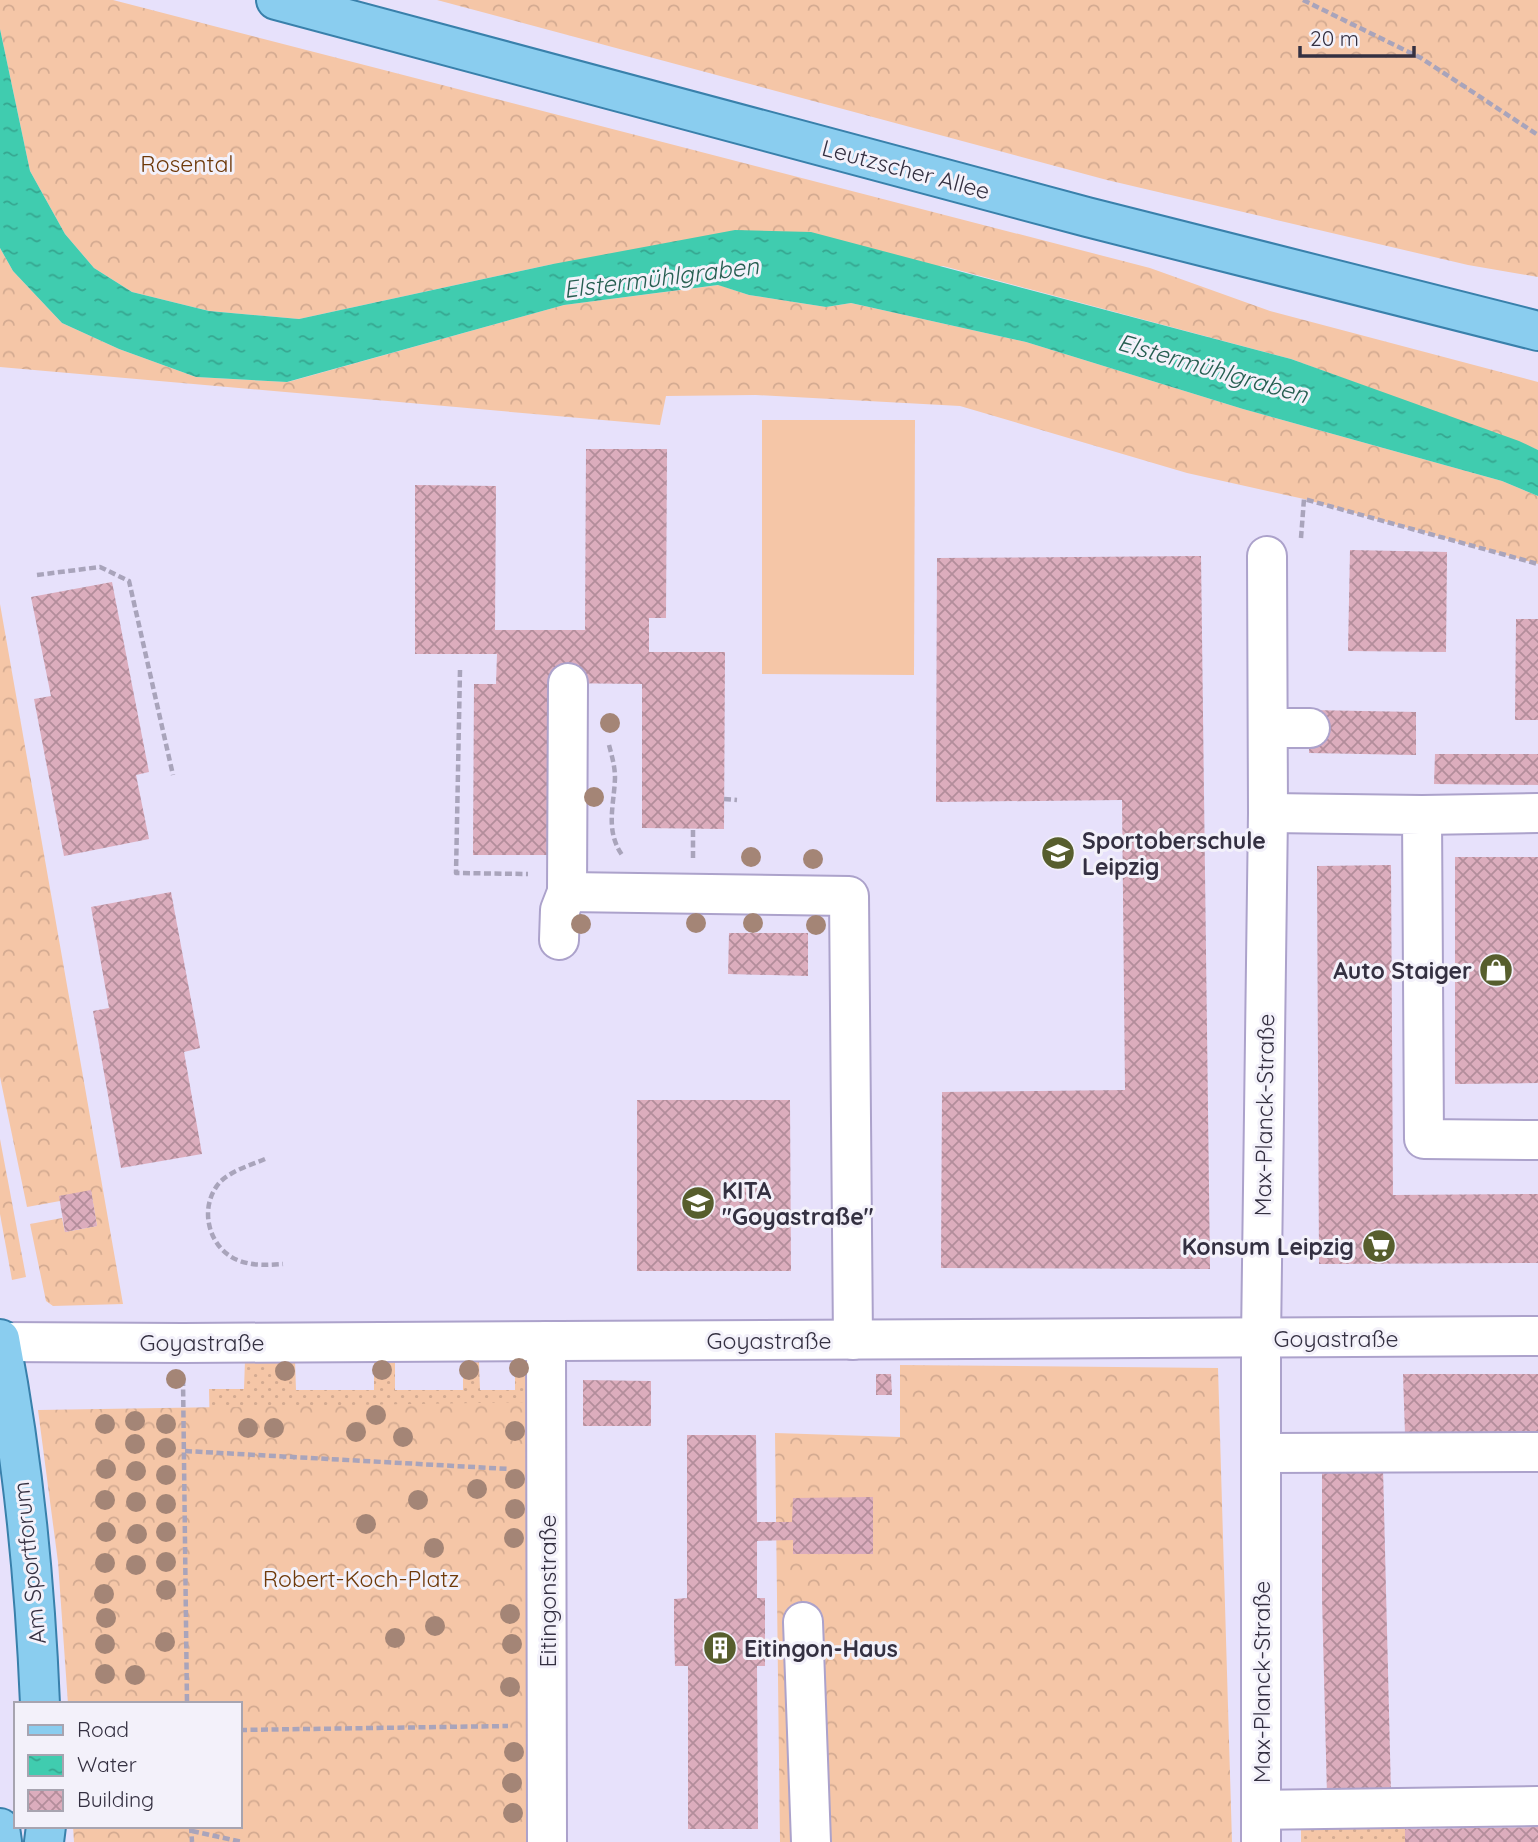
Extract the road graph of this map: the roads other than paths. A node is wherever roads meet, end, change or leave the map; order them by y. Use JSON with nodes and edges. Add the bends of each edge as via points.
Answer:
{"nodes":[{"id":1,"x":276,"y":0,"type":"edge"},
{"id":2,"x":1538,"y":331,"type":"edge"},
{"id":3,"x":1267,"y":555,"type":"road end"},
{"id":4,"x":568,"y":701,"type":"road end"},
{"id":5,"x":1268,"y":728,"type":"junction"},
{"id":6,"x":1310,"y":728,"type":"dead end"},
{"id":7,"x":1268,"y":813,"type":"junction"},
{"id":8,"x":1538,"y":813,"type":"edge"},
{"id":9,"x":1422,"y":815,"type":"junction"},
{"id":10,"x":567,"y":883,"type":"junction"},
{"id":11,"x":559,"y":940,"type":"dead end"},
{"id":12,"x":1538,"y":1140,"type":"edge"},
{"id":13,"x":1538,"y":1336,"type":"edge"},
{"id":14,"x":1261,"y":1339,"type":"junction"},
{"id":15,"x":853,"y":1340,"type":"junction"},
{"id":16,"x":0,"y":1341,"type":"edge"},
{"id":17,"x":546,"y":1341,"type":"junction"},
{"id":18,"x":1538,"y":1452,"type":"edge"},
{"id":19,"x":1261,"y":1453,"type":"junction"},
{"id":20,"x":0,"y":1500,"type":"edge"},
{"id":21,"x":30,"y":1555,"type":"junction"},
{"id":22,"x":803,"y":1622,"type":"dead end"},
{"id":23,"x":40,"y":1702,"type":"edge"},
{"id":24,"x":1538,"y":1806,"type":"edge"},
{"id":25,"x":1261,"y":1826,"type":"edge"},
{"id":26,"x":0,"y":1828,"type":"edge"},
{"id":27,"x":2,"y":1842,"type":"edge"},
{"id":28,"x":547,"y":1842,"type":"edge"},
{"id":29,"x":811,"y":1842,"type":"edge"}],
"edges":[{"from":1,"to":2,"type":"main road","name":"Leutzscher Allee","via":[[1074,214]]},
{"from":3,"to":5,"type":"street","name":"Max-Planck-Straße"},
{"from":4,"to":10,"type":"street"},
{"from":5,"to":6,"type":"street"},
{"from":5,"to":7,"type":"street","name":"Max-Planck-Straße"},
{"from":7,"to":9,"type":"street"},
{"from":7,"to":14,"type":"street","name":"Max-Planck-Straße"},
{"from":8,"to":9,"type":"street"},
{"from":9,"to":12,"type":"street","via":[[1424,1139]]},
{"from":10,"to":11,"type":"street","via":[[559,910]]},
{"from":10,"to":15,"type":"street","via":[[849,896]]},
{"from":13,"to":14,"type":"street","name":"Goyastraße"},
{"from":14,"to":15,"type":"street","name":"Goyastraße"},
{"from":14,"to":19,"type":"street","name":"Max-Planck-Straße"},
{"from":15,"to":17,"type":"street","name":"Goyastraße"},
{"from":16,"to":17,"type":"street","name":"Goyastraße"},
{"from":16,"to":21,"type":"main road","name":"Am Sportforum"},
{"from":17,"to":28,"type":"street","name":"Eitingonstraße"},
{"from":18,"to":19,"type":"street"},
{"from":19,"to":25,"type":"street","name":"Max-Planck-Straße"},
{"from":20,"to":21,"type":"main road"},
{"from":21,"to":23,"type":"main road","name":"Am Sportforum"},
{"from":22,"to":29,"type":"street"},
{"from":24,"to":25,"type":"street"},
{"from":26,"to":27,"type":"main road"}]}
